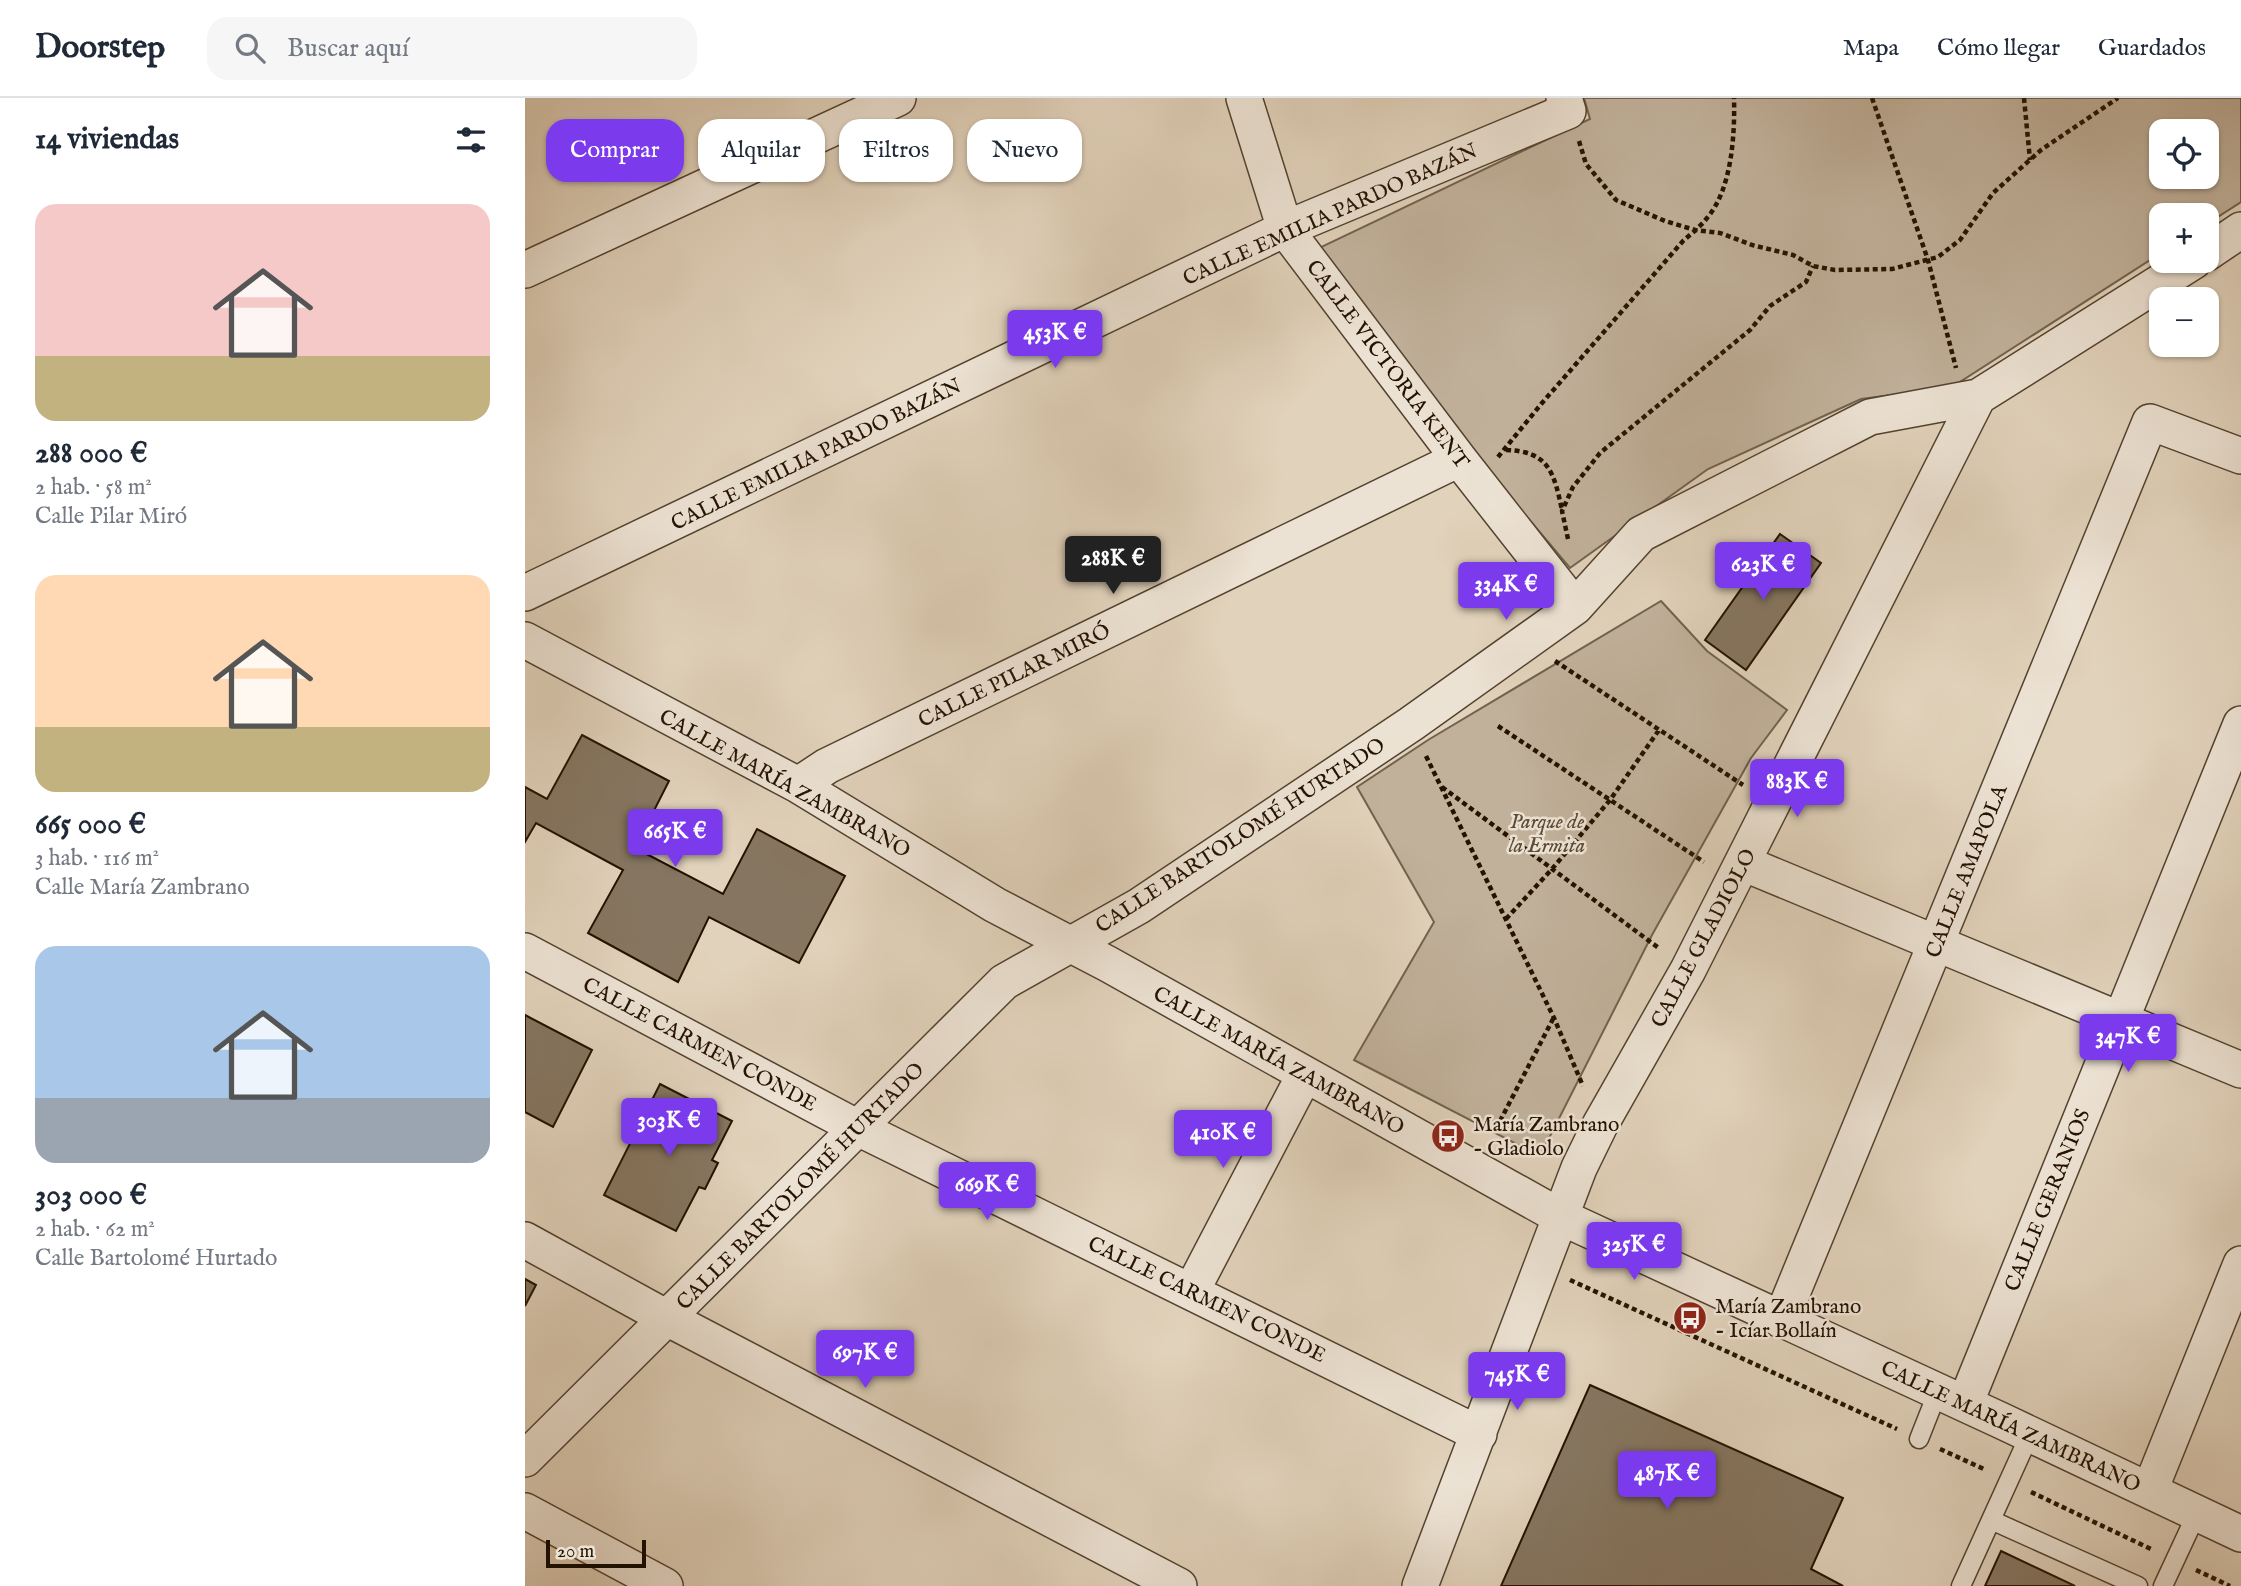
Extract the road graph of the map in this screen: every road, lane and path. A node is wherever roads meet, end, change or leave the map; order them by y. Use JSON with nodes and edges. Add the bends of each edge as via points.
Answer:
{"nodes":[{"id":1,"x":898,"y":98,"type":"edge"},
{"id":2,"x":1244,"y":98,"type":"edge"},
{"id":3,"x":1734,"y":98,"type":"edge"},
{"id":4,"x":1873,"y":98,"type":"edge"},
{"id":5,"x":2024,"y":98,"type":"edge"},
{"id":6,"x":2118,"y":98,"type":"edge"},
{"id":7,"x":1566,"y":104,"type":"edge"},
{"id":8,"x":2030,"y":161,"type":"junction"},
{"id":9,"x":1285,"y":229,"type":"junction"},
{"id":10,"x":1695,"y":230,"type":"junction"},
{"id":11,"x":2241,"y":230,"type":"edge"},
{"id":12,"x":2219,"y":246,"type":"edge"},
{"id":13,"x":2241,"y":246,"type":"edge"},
{"id":14,"x":2219,"y":251,"type":"edge"},
{"id":15,"x":1928,"y":260,"type":"junction"},
{"id":16,"x":1813,"y":267,"type":"junction"},
{"id":17,"x":525,"y":270,"type":"edge"},
{"id":18,"x":2174,"y":273,"type":"edge"},
{"id":19,"x":1971,"y":398,"type":"junction"},
{"id":20,"x":1506,"y":450,"type":"junction"},
{"id":21,"x":2241,"y":456,"type":"edge"},
{"id":22,"x":1467,"y":469,"type":"junction"},
{"id":23,"x":1562,"y":511,"type":"junction"},
{"id":24,"x":1568,"y":541,"type":"dead end"},
{"id":25,"x":525,"y":593,"type":"edge"},
{"id":26,"x":1575,"y":607,"type":"junction"},
{"id":27,"x":525,"y":640,"type":"edge"},
{"id":28,"x":1526,"y":642,"type":"junction"},
{"id":29,"x":1411,"y":723,"type":"junction"},
{"id":30,"x":2241,"y":724,"type":"edge"},
{"id":31,"x":1498,"y":726,"type":"dead end"},
{"id":32,"x":1658,"y":730,"type":"junction"},
{"id":33,"x":798,"y":785,"type":"junction"},
{"id":34,"x":1441,"y":786,"type":"junction"},
{"id":35,"x":1609,"y":800,"type":"junction"},
{"id":36,"x":1773,"y":805,"type":"junction"},
{"id":37,"x":1552,"y":869,"type":"junction"},
{"id":38,"x":1738,"y":872,"type":"junction"},
{"id":39,"x":1506,"y":919,"type":"junction"},
{"id":40,"x":1936,"y":943,"type":"junction"},
{"id":41,"x":1069,"y":945,"type":"junction"},
{"id":42,"x":525,"y":951,"type":"edge"},
{"id":43,"x":1688,"y":970,"type":"junction"},
{"id":44,"x":1554,"y":1018,"type":"junction"},
{"id":45,"x":2121,"y":1019,"type":"junction"},
{"id":46,"x":2241,"y":1070,"type":"edge"},
{"id":47,"x":1305,"y":1074,"type":"junction"},
{"id":48,"x":1500,"y":1121,"type":"dead end"},
{"id":49,"x":1600,"y":1125,"type":"junction"},
{"id":50,"x":858,"y":1128,"type":"junction"},
{"id":51,"x":1561,"y":1217,"type":"junction"},
{"id":52,"x":525,"y":1240,"type":"edge"},
{"id":53,"x":2241,"y":1264,"type":"edge"},
{"id":54,"x":1191,"y":1292,"type":"junction"},
{"id":55,"x":667,"y":1318,"type":"junction"},
{"id":56,"x":1781,"y":1320,"type":"junction"},
{"id":57,"x":1951,"y":1397,"type":"junction"},
{"id":58,"x":1479,"y":1434,"type":"junction"},
{"id":59,"x":2030,"y":1434,"type":"junction"},
{"id":60,"x":1919,"y":1439,"type":"dead end"},
{"id":61,"x":525,"y":1459,"type":"edge"},
{"id":62,"x":2150,"y":1490,"type":"junction"},
{"id":63,"x":525,"y":1511,"type":"edge"},
{"id":64,"x":2197,"y":1513,"type":"junction"},
{"id":65,"x":1990,"y":1520,"type":"junction"},
{"id":66,"x":2241,"y":1535,"type":"edge"},
{"id":67,"x":665,"y":1586,"type":"edge"},
{"id":68,"x":1179,"y":1586,"type":"edge"},
{"id":69,"x":1420,"y":1586,"type":"edge"},
{"id":70,"x":1961,"y":1586,"type":"edge"},
{"id":71,"x":2138,"y":1586,"type":"edge"},
{"id":72,"x":2164,"y":1586,"type":"edge"}],
"edges":[{"from":1,"to":17,"type":"street"},
{"from":2,"to":9,"type":"street","name":"CALLE VICTORIA KENT"},
{"from":3,"to":10,"type":"path","via":[[1735,130],[1725,184],[1709,217]]},
{"from":4,"to":15,"type":"path"},
{"from":5,"to":8,"type":"path"},
{"from":6,"to":8,"type":"path"},
{"from":7,"to":9,"type":"street","name":"CALLE EMILIA PARDO BAZÁN"},
{"from":7,"to":10,"type":"path","via":[[1586,164],[1616,200]]},
{"from":8,"to":15,"type":"path","via":[[1993,192],[1960,240]]},
{"from":9,"to":22,"type":"street","name":"CALLE VICTORIA KENT"},
{"from":9,"to":25,"type":"street","name":"CALLE EMILIA PARDO BAZÁN"},
{"from":10,"to":16,"type":"path","via":[[1793,255]]},
{"from":10,"to":20,"type":"path"},
{"from":11,"to":12,"type":"street"},
{"from":13,"to":14,"type":"street"},
{"from":15,"to":16,"type":"path","via":[[1881,269]]},
{"from":15,"to":19,"type":"path"},
{"from":16,"to":23,"type":"path","via":[[1805,282],[1770,306],[1750,330],[1600,453],[1573,487]]},
{"from":18,"to":19,"type":"street"},
{"from":19,"to":26,"type":"street","name":"CALLE BARTOLOMÉ HURTADO","via":[[1870,417],[1641,534]]},
{"from":19,"to":36,"type":"street","name":"CALLE GLADIOLO"},
{"from":20,"to":22,"type":"path"},
{"from":20,"to":23,"type":"path","via":[[1527,450],[1547,464]]},
{"from":21,"to":40,"type":"street","name":"CALLE AMAPOLA","via":[[2150,422]]},
{"from":22,"to":26,"type":"street","name":"CALLE VICTORIA KENT"},
{"from":22,"to":33,"type":"street","name":"CALLE PILAR MIRÓ","via":[[827,766]]},
{"from":23,"to":24,"type":"path"},
{"from":26,"to":28,"type":"street","name":"CALLE BARTOLOMÉ HURTADO"},
{"from":27,"to":33,"type":"street","name":"CALLE MARÍA ZAMBRANO"},
{"from":28,"to":29,"type":"street","name":"CALLE BARTOLOMÉ HURTADO"},
{"from":28,"to":32,"type":"path"},
{"from":29,"to":34,"type":"path"},
{"from":29,"to":41,"type":"street","name":"CALLE BARTOLOMÉ HURTADO","via":[[1139,906]]},
{"from":30,"to":45,"type":"street","name":"CALLE GERANIOS"},
{"from":31,"to":35,"type":"path"},
{"from":32,"to":35,"type":"path"},
{"from":32,"to":36,"type":"path"},
{"from":33,"to":41,"type":"street","name":"CALLE MARÍA ZAMBRANO"},
{"from":34,"to":37,"type":"path"},
{"from":34,"to":39,"type":"path"},
{"from":35,"to":37,"type":"path"},
{"from":35,"to":38,"type":"path"},
{"from":36,"to":38,"type":"street","name":"CALLE GLADIOLO"},
{"from":37,"to":39,"type":"path"},
{"from":37,"to":43,"type":"path"},
{"from":38,"to":40,"type":"street"},
{"from":38,"to":43,"type":"street","name":"CALLE GLADIOLO"},
{"from":39,"to":44,"type":"path"},
{"from":40,"to":45,"type":"street"},
{"from":40,"to":56,"type":"street","name":"CALLE AMAPOLA"},
{"from":41,"to":47,"type":"street","name":"CALLE MARÍA ZAMBRANO"},
{"from":41,"to":50,"type":"street","name":"CALLE BARTOLOMÉ HURTADO","via":[[1003,982]]},
{"from":42,"to":50,"type":"street","name":"CALLE CARMEN CONDE"},
{"from":43,"to":49,"type":"street","name":"CALLE GLADIOLO"},
{"from":44,"to":48,"type":"path"},
{"from":44,"to":49,"type":"path"},
{"from":45,"to":46,"type":"street"},
{"from":45,"to":57,"type":"street","name":"CALLE GERANIOS"},
{"from":47,"to":51,"type":"street","name":"CALLE MARÍA ZAMBRANO"},
{"from":47,"to":54,"type":"street"},
{"from":49,"to":51,"type":"street","name":"CALLE GLADIOLO"},
{"from":50,"to":54,"type":"street","name":"CALLE CARMEN CONDE"},
{"from":50,"to":55,"type":"street","name":"CALLE BARTOLOMÉ HURTADO"},
{"from":51,"to":56,"type":"street","name":"CALLE MARÍA ZAMBRANO"},
{"from":51,"to":58,"type":"street","name":"CALLE GLADIOLO"},
{"from":52,"to":55,"type":"street"},
{"from":53,"to":62,"type":"street"},
{"from":54,"to":58,"type":"street","name":"CALLE CARMEN CONDE"},
{"from":55,"to":61,"type":"street","name":"CALLE BARTOLOMÉ HURTADO"},
{"from":55,"to":68,"type":"street"},
{"from":56,"to":57,"type":"street","name":"CALLE MARÍA ZAMBRANO"},
{"from":57,"to":59,"type":"street","name":"CALLE MARÍA ZAMBRANO"},
{"from":57,"to":60,"type":"lane"},
{"from":58,"to":69,"type":"street","name":"CALLE GLADIOLO"},
{"from":59,"to":62,"type":"street","name":"CALLE MARÍA ZAMBRANO"},
{"from":59,"to":65,"type":"lane"},
{"from":62,"to":64,"type":"street","name":"CALLE MARÍA ZAMBRANO"},
{"from":63,"to":67,"type":"street"},
{"from":64,"to":66,"type":"street","name":"CALLE MARÍA ZAMBRANO"},
{"from":64,"to":72,"type":"lane"},
{"from":65,"to":70,"type":"lane"},
{"from":65,"to":71,"type":"lane"}]}
